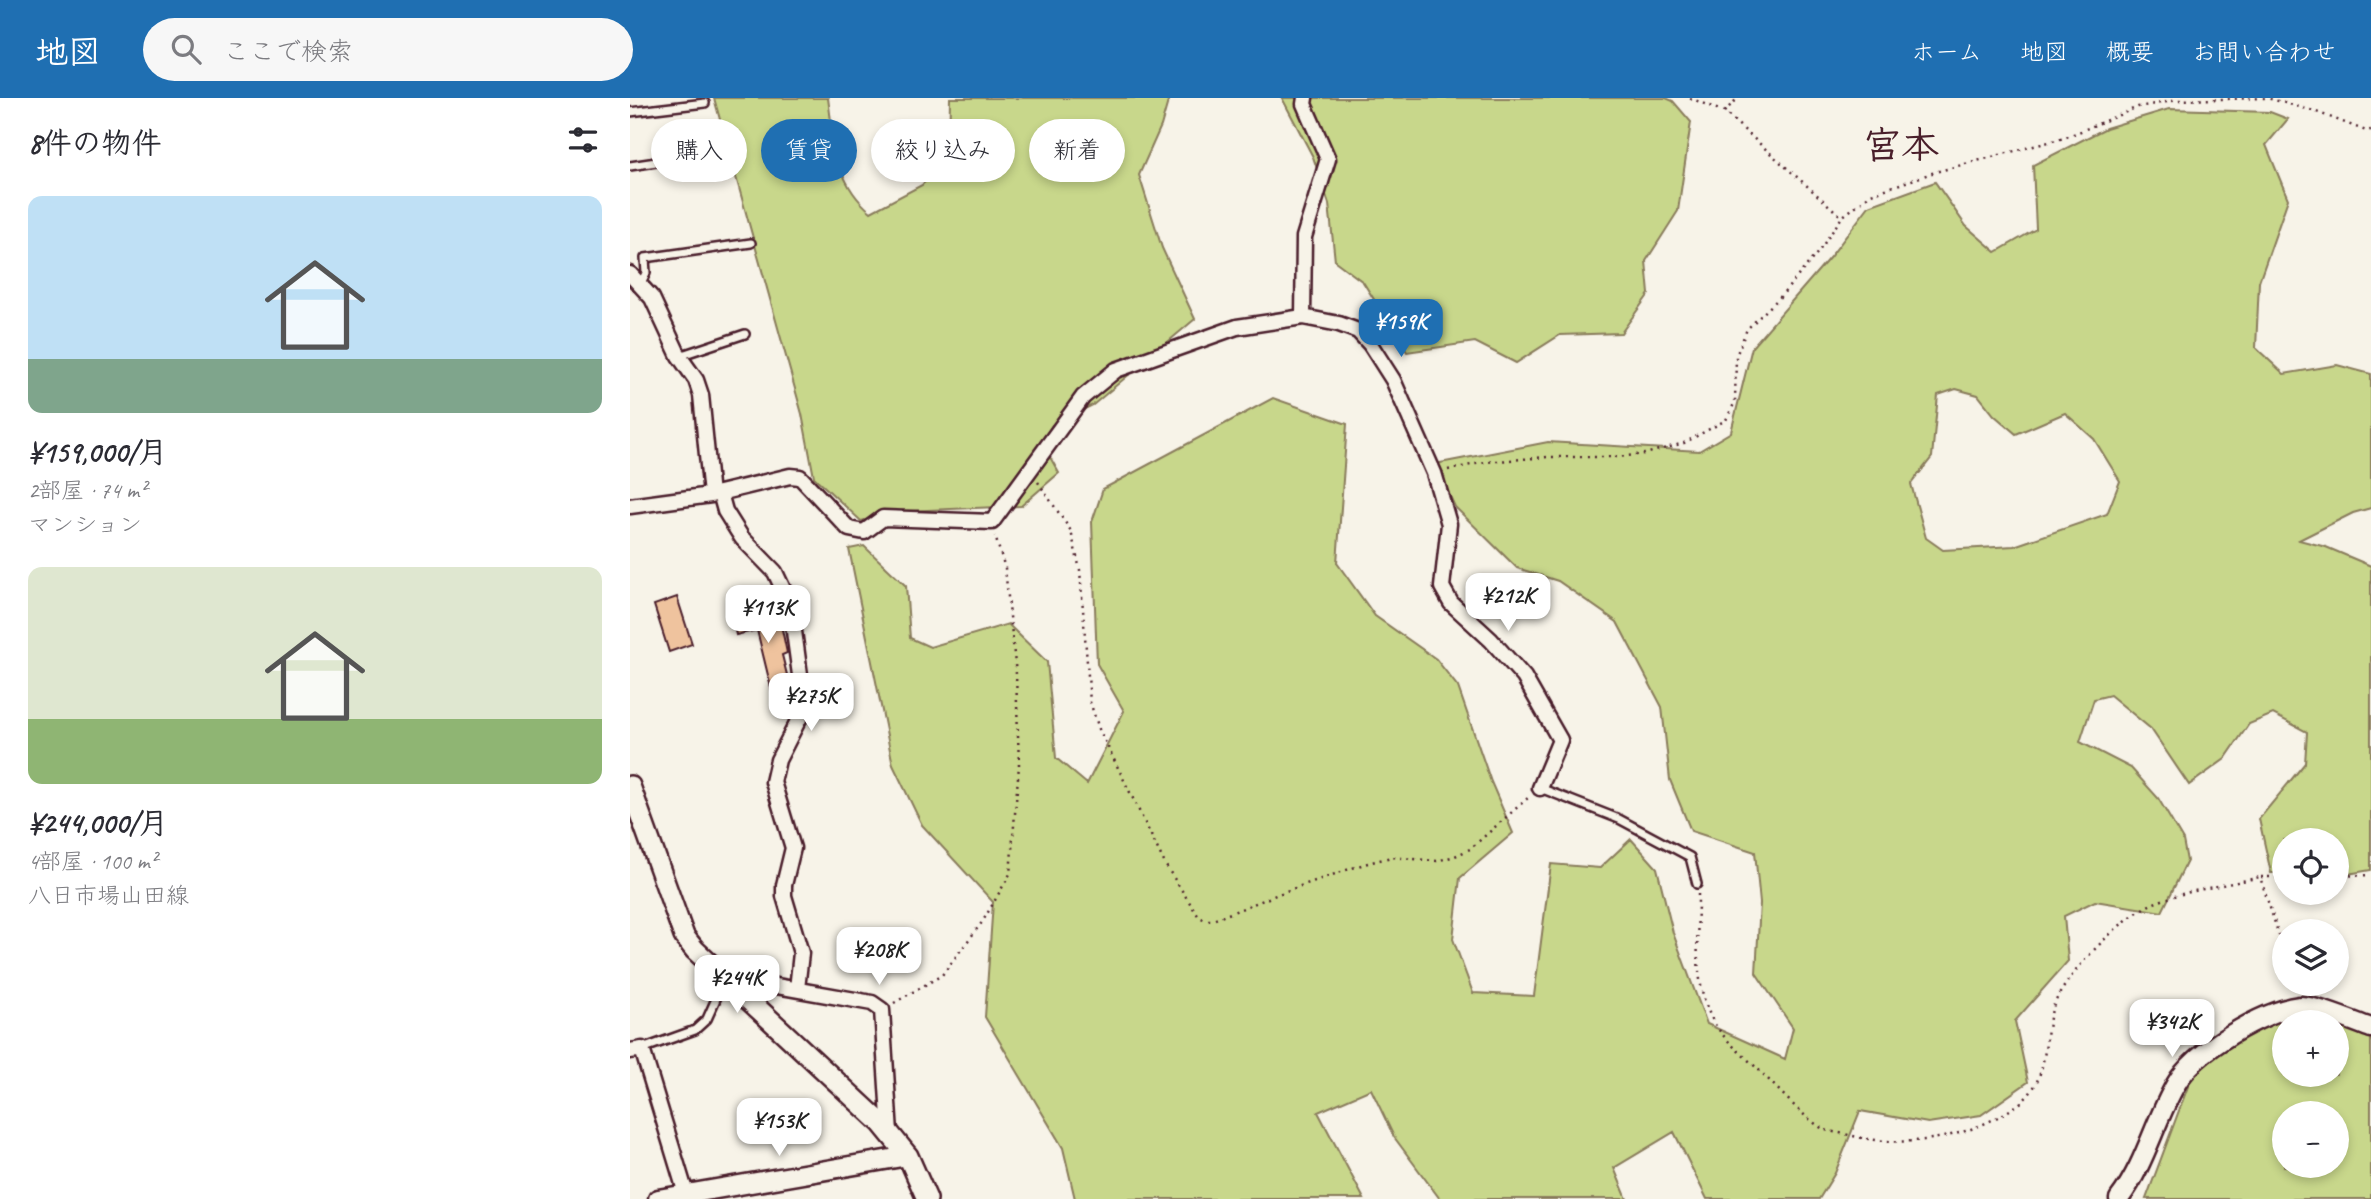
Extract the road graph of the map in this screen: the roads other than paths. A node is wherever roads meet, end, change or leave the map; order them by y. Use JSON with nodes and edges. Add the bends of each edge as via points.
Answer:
{"nodes":[{"id":1,"x":1305,"y":98,"type":"edge"},
{"id":2,"x":705,"y":103,"type":"dead end"},
{"id":3,"x":630,"y":112,"type":"edge"},
{"id":4,"x":651,"y":163,"type":"edge"},
{"id":5,"x":630,"y":166,"type":"edge"},
{"id":6,"x":751,"y":243,"type":"dead end"},
{"id":7,"x":635,"y":279,"type":"edge"},
{"id":8,"x":1303,"y":317,"type":"junction"},
{"id":9,"x":745,"y":334,"type":"dead end"},
{"id":10,"x":679,"y":356,"type":"junction"},
{"id":11,"x":716,"y":494,"type":"junction"},
{"id":12,"x":630,"y":506,"type":"edge"},
{"id":13,"x":630,"y":786,"type":"edge"},
{"id":14,"x":1539,"y":788,"type":"joint"},
{"id":15,"x":1697,"y":884,"type":"road end"},
{"id":16,"x":726,"y":977,"type":"junction"},
{"id":17,"x":797,"y":989,"type":"junction"},
{"id":18,"x":2371,"y":1028,"type":"edge"},
{"id":19,"x":636,"y":1050,"type":"edge"},
{"id":20,"x":890,"y":1133,"type":"junction"},
{"id":21,"x":908,"y":1156,"type":"junction"},
{"id":22,"x":686,"y":1194,"type":"junction"},
{"id":23,"x":658,"y":1199,"type":"edge"},
{"id":24,"x":927,"y":1199,"type":"edge"},
{"id":25,"x":2119,"y":1199,"type":"edge"}],
"edges":[{"from":1,"to":8,"type":"street","via":[[1328,159],[1304,237]]},
{"from":2,"to":3,"type":"lane"},
{"from":4,"to":5,"type":"lane"},
{"from":6,"to":7,"type":"lane","via":[[645,258],[646,273]]},
{"from":7,"to":10,"type":"street","via":[[652,298]]},
{"from":8,"to":11,"type":"street","via":[[1237,327],[1116,370],[1083,397],[992,522],[883,518],[864,532],[849,528],[800,477]]},
{"from":8,"to":14,"type":"street","via":[[1358,331],[1393,380],[1434,473],[1449,524],[1442,587],[1451,603],[1524,677],[1560,740]]},
{"from":9,"to":10,"type":"lane"},
{"from":10,"to":11,"type":"street","via":[[701,395]]},
{"from":11,"to":12,"type":"street"},
{"from":11,"to":17,"type":"street","via":[[742,538],[775,572],[793,624],[803,697],[801,715],[778,760],[773,782],[793,848],[784,896],[801,953]]},
{"from":13,"to":16,"type":"main road","via":[[684,936]]},
{"from":14,"to":15,"type":"lane","via":[[1619,819],[1690,857]]},
{"from":16,"to":17,"type":"street"},
{"from":16,"to":19,"type":"lane","via":[[707,1019],[695,1030]]},
{"from":16,"to":20,"type":"main road"},
{"from":17,"to":20,"type":"street","via":[[872,1003],[882,1010]]},
{"from":18,"to":25,"type":"street","via":[[2302,1005],[2231,1033],[2199,1057],[2176,1083],[2134,1179]]},
{"from":19,"to":22,"type":"street"},
{"from":20,"to":21,"type":"main road"},
{"from":21,"to":22,"type":"street"},
{"from":21,"to":24,"type":"main road"},
{"from":22,"to":23,"type":"street"}]}
